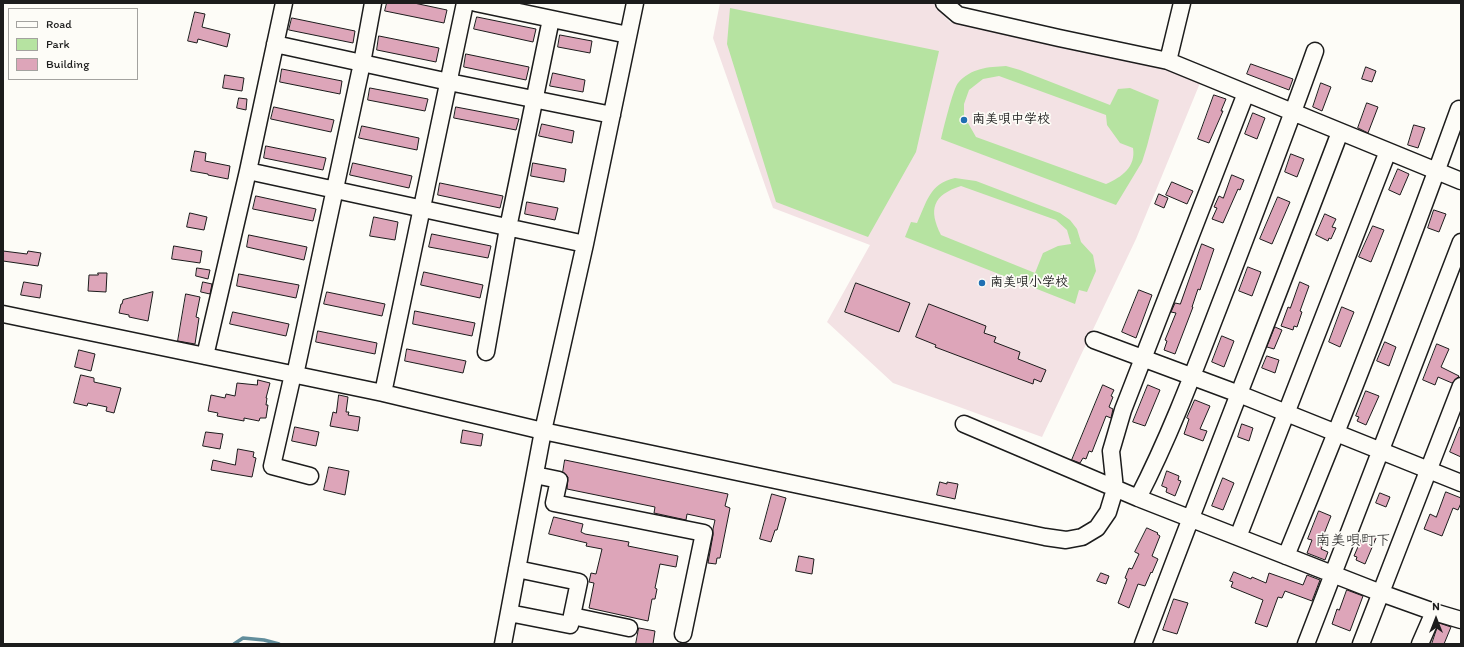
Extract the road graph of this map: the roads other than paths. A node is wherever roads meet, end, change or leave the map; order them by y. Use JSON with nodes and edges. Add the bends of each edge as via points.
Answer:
{"nodes":[{"id":1,"x":284,"y":3,"type":"edge"},
{"id":2,"x":373,"y":3,"type":"edge"},
{"id":3,"x":465,"y":3,"type":"edge"},
{"id":4,"x":476,"y":3,"type":"edge"},
{"id":5,"x":635,"y":3,"type":"edge"},
{"id":6,"x":944,"y":3,"type":"edge"},
{"id":7,"x":1182,"y":3,"type":"edge"},
{"id":8,"x":551,"y":19,"type":"junction"},
{"id":9,"x":628,"y":35,"type":"junction"},
{"id":10,"x":275,"y":44,"type":"junction"},
{"id":11,"x":1315,"y":50,"type":"dead end"},
{"id":12,"x":1168,"y":61,"type":"junction"},
{"id":13,"x":362,"y":63,"type":"junction"},
{"id":14,"x":449,"y":82,"type":"junction"},
{"id":15,"x":1246,"y":93,"type":"junction"},
{"id":16,"x":535,"y":100,"type":"junction"},
{"id":17,"x":1459,"y":109,"type":"dead end"},
{"id":18,"x":1293,"y":112,"type":"junction"},
{"id":19,"x":612,"y":115,"type":"junction"},
{"id":20,"x":1340,"y":132,"type":"junction"},
{"id":21,"x":1388,"y":151,"type":"junction"},
{"id":22,"x":248,"y":171,"type":"junction"},
{"id":23,"x":1437,"y":171,"type":"junction"},
{"id":24,"x":1461,"y":181,"type":"edge"},
{"id":25,"x":335,"y":190,"type":"junction"},
{"id":26,"x":422,"y":210,"type":"junction"},
{"id":27,"x":508,"y":228,"type":"junction"},
{"id":28,"x":1461,"y":242,"type":"edge"},
{"id":29,"x":585,"y":244,"type":"junction"},
{"id":30,"x":3,"y":314,"type":"edge"},
{"id":31,"x":1094,"y":340,"type":"dead end"},
{"id":32,"x":486,"y":352,"type":"dead end"},
{"id":33,"x":205,"y":356,"type":"junction"},
{"id":34,"x":1143,"y":358,"type":"junction"},
{"id":35,"x":294,"y":374,"type":"junction"},
{"id":36,"x":1192,"y":377,"type":"junction"},
{"id":37,"x":1461,"y":386,"type":"edge"},
{"id":38,"x":383,"y":393,"type":"junction"},
{"id":39,"x":1239,"y":394,"type":"junction"},
{"id":40,"x":1286,"y":413,"type":"junction"},
{"id":41,"x":964,"y":424,"type":"dead end"},
{"id":42,"x":543,"y":431,"type":"junction"},
{"id":43,"x":1336,"y":434,"type":"junction"},
{"id":44,"x":1380,"y":452,"type":"junction"},
{"id":45,"x":1428,"y":470,"type":"junction"},
{"id":46,"x":534,"y":475,"type":"junction"},
{"id":47,"x":310,"y":476,"type":"dead end"},
{"id":48,"x":1461,"y":483,"type":"edge"},
{"id":49,"x":1115,"y":489,"type":"junction"},
{"id":50,"x":1138,"y":498,"type":"junction"},
{"id":51,"x":1190,"y":519,"type":"junction"},
{"id":52,"x":1238,"y":537,"type":"junction"},
{"id":53,"x":1286,"y":556,"type":"junction"},
{"id":54,"x":517,"y":569,"type":"junction"},
{"id":55,"x":1333,"y":574,"type":"junction"},
{"id":56,"x":1381,"y":593,"type":"junction"},
{"id":57,"x":1434,"y":612,"type":"junction"},
{"id":58,"x":572,"y":616,"type":"junction"},
{"id":59,"x":508,"y":617,"type":"junction"},
{"id":60,"x":1461,"y":620,"type":"edge"},
{"id":61,"x":629,"y":628,"type":"dead end"},
{"id":62,"x":683,"y":634,"type":"dead end"},
{"id":63,"x":503,"y":644,"type":"edge"},
{"id":64,"x":510,"y":644,"type":"edge"},
{"id":65,"x":1143,"y":644,"type":"edge"},
{"id":66,"x":1306,"y":644,"type":"edge"},
{"id":67,"x":1361,"y":644,"type":"edge"},
{"id":68,"x":1420,"y":644,"type":"edge"}],
"edges":[{"from":1,"to":10,"type":"street"},
{"from":2,"to":13,"type":"street"},
{"from":3,"to":14,"type":"street"},
{"from":4,"to":8,"type":"street"},
{"from":5,"to":9,"type":"street"},
{"from":6,"to":12,"type":"street","via":[[958,15]]},
{"from":7,"to":12,"type":"street"},
{"from":8,"to":9,"type":"street"},
{"from":8,"to":16,"type":"street"},
{"from":9,"to":19,"type":"street"},
{"from":10,"to":13,"type":"street"},
{"from":10,"to":22,"type":"street"},
{"from":11,"to":18,"type":"street"},
{"from":12,"to":15,"type":"street"},
{"from":13,"to":14,"type":"street"},
{"from":13,"to":25,"type":"street"},
{"from":14,"to":16,"type":"street"},
{"from":14,"to":26,"type":"street"},
{"from":15,"to":18,"type":"street"},
{"from":15,"to":34,"type":"street"},
{"from":16,"to":19,"type":"street"},
{"from":16,"to":27,"type":"street"},
{"from":17,"to":23,"type":"street"},
{"from":18,"to":20,"type":"street"},
{"from":18,"to":36,"type":"street"},
{"from":19,"to":29,"type":"street"},
{"from":20,"to":21,"type":"street"},
{"from":20,"to":39,"type":"street"},
{"from":21,"to":23,"type":"street"},
{"from":21,"to":40,"type":"street"},
{"from":22,"to":25,"type":"street"},
{"from":22,"to":33,"type":"street"},
{"from":23,"to":24,"type":"street"},
{"from":23,"to":43,"type":"street"},
{"from":25,"to":26,"type":"street"},
{"from":25,"to":35,"type":"street"},
{"from":26,"to":27,"type":"street"},
{"from":26,"to":38,"type":"street"},
{"from":27,"to":29,"type":"street"},
{"from":27,"to":32,"type":"street"},
{"from":28,"to":44,"type":"street"},
{"from":29,"to":42,"type":"street"},
{"from":30,"to":33,"type":"street"},
{"from":31,"to":34,"type":"street"},
{"from":33,"to":35,"type":"street"},
{"from":34,"to":36,"type":"street"},
{"from":34,"to":49,"type":"street","via":[[1110,451]]},
{"from":35,"to":38,"type":"street"},
{"from":35,"to":47,"type":"street","via":[[272,466]]},
{"from":36,"to":39,"type":"street"},
{"from":36,"to":50,"type":"street","via":[[1156,464]]},
{"from":37,"to":45,"type":"street"},
{"from":38,"to":42,"type":"street"},
{"from":39,"to":40,"type":"street"},
{"from":39,"to":51,"type":"street"},
{"from":40,"to":43,"type":"street"},
{"from":40,"to":52,"type":"street"},
{"from":41,"to":49,"type":"street"},
{"from":42,"to":46,"type":"street"},
{"from":42,"to":49,"type":"street","via":[[1066,540],[1082,537],[1097,528],[1108,512]]},
{"from":43,"to":44,"type":"street"},
{"from":43,"to":53,"type":"street"},
{"from":44,"to":45,"type":"street"},
{"from":44,"to":55,"type":"street"},
{"from":45,"to":48,"type":"street"},
{"from":45,"to":56,"type":"street"},
{"from":46,"to":54,"type":"street"},
{"from":46,"to":62,"type":"street","via":[[559,480],[554,503],[704,533]]},
{"from":49,"to":50,"type":"street"},
{"from":50,"to":51,"type":"street"},
{"from":51,"to":52,"type":"street"},
{"from":51,"to":65,"type":"street"},
{"from":52,"to":53,"type":"street"},
{"from":53,"to":55,"type":"street"},
{"from":54,"to":58,"type":"street","via":[[579,582]]},
{"from":54,"to":59,"type":"street"},
{"from":55,"to":56,"type":"street"},
{"from":55,"to":66,"type":"street"},
{"from":56,"to":57,"type":"street"},
{"from":56,"to":67,"type":"street"},
{"from":57,"to":60,"type":"street"},
{"from":57,"to":68,"type":"street"},
{"from":58,"to":59,"type":"street","via":[[570,625]]},
{"from":58,"to":61,"type":"street"},
{"from":59,"to":63,"type":"street"},
{"from":59,"to":64,"type":"street"}]}
